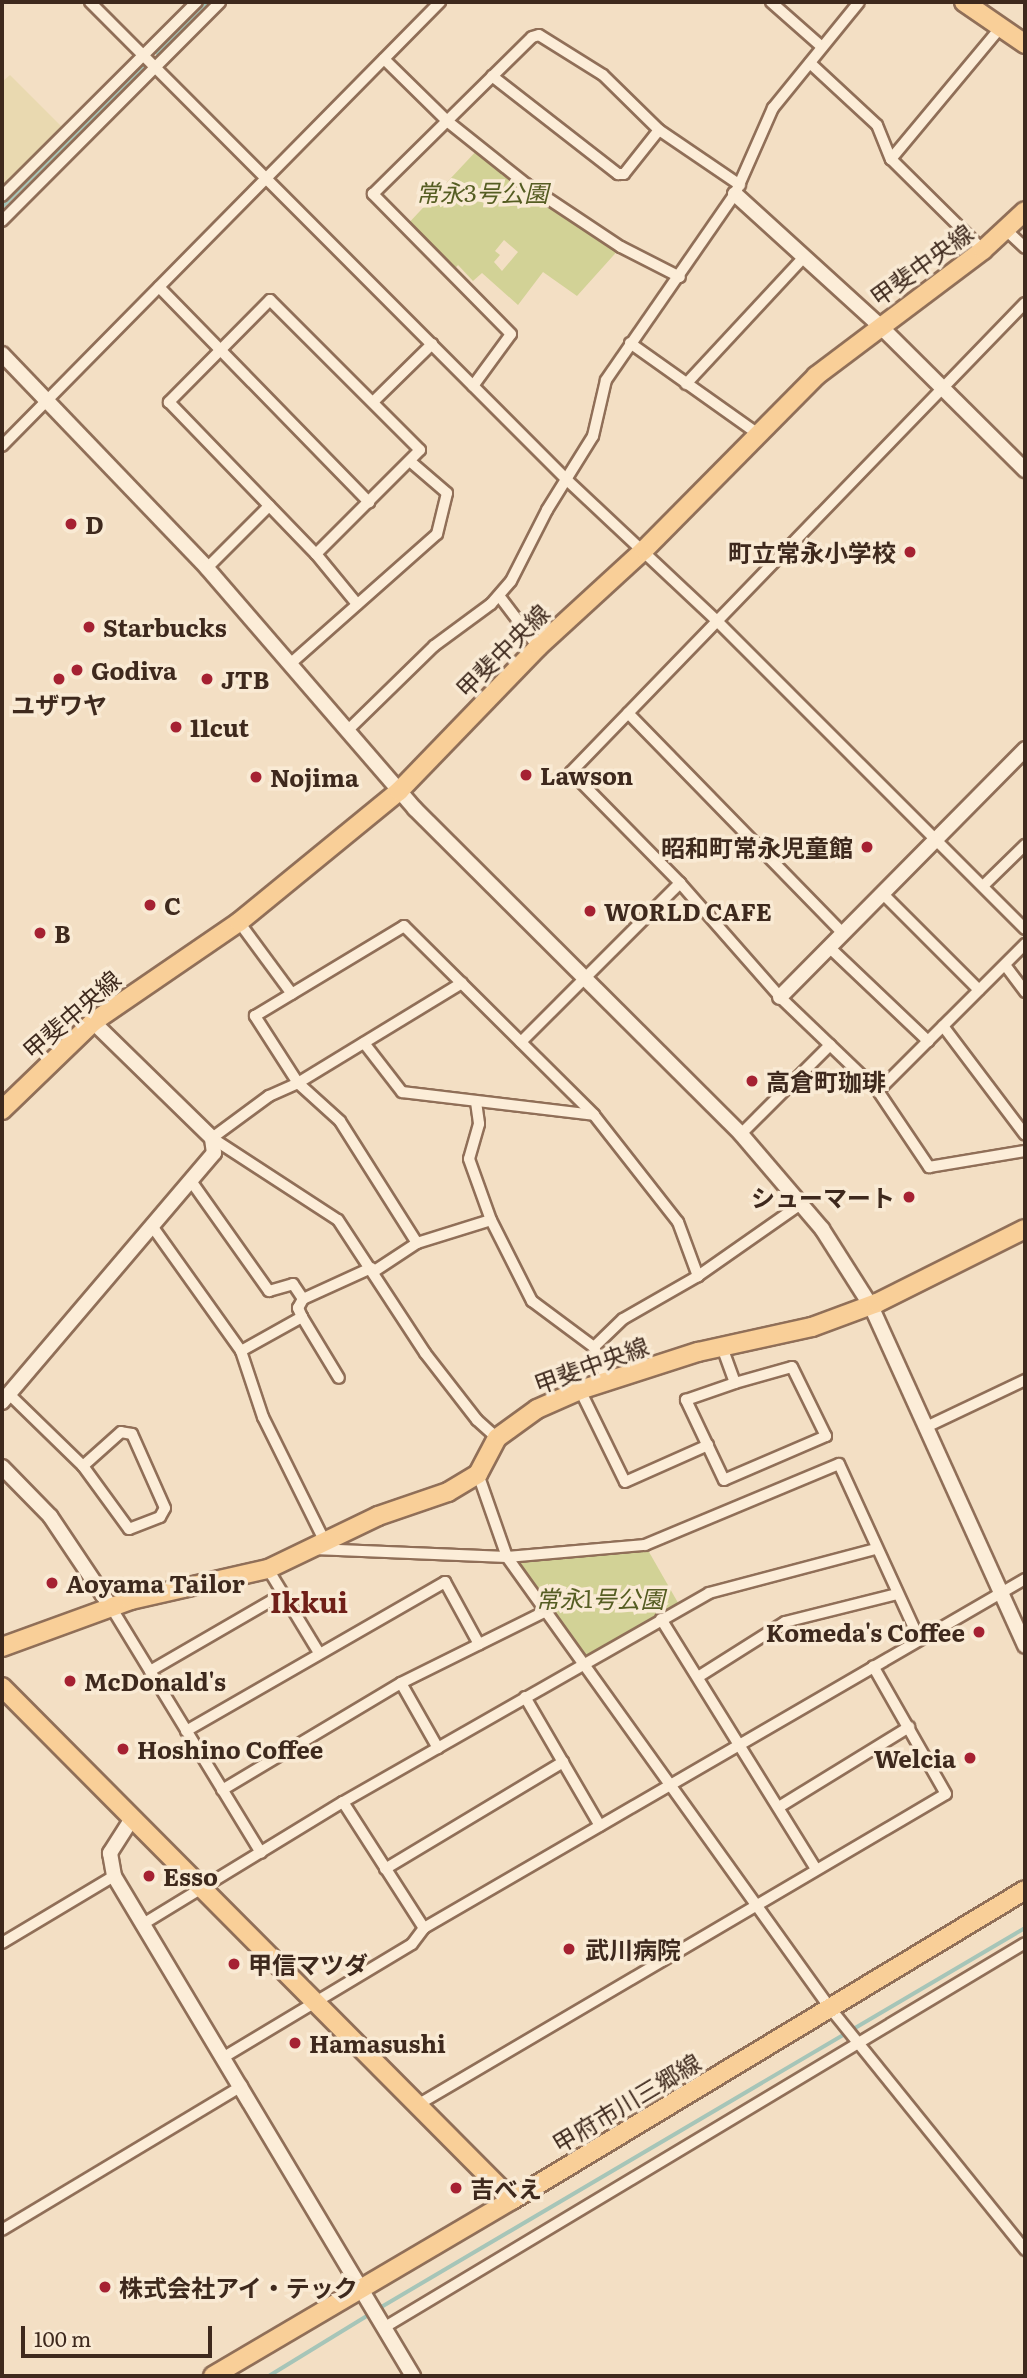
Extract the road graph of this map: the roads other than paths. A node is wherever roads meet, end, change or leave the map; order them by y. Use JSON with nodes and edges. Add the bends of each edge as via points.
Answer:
{"nodes":[{"id":1,"x":90,"y":2,"type":"edge"},
{"id":2,"x":197,"y":2,"type":"edge"},
{"id":3,"x":220,"y":2,"type":"edge"},
{"id":4,"x":440,"y":2,"type":"edge"},
{"id":5,"x":771,"y":2,"type":"edge"},
{"id":6,"x":859,"y":2,"type":"edge"},
{"id":7,"x":964,"y":2,"type":"edge"},
{"id":8,"x":1000,"y":27,"type":"junction"},
{"id":9,"x":1025,"y":44,"type":"edge"},
{"id":10,"x":822,"y":47,"type":"junction"},
{"id":11,"x":144,"y":55,"type":"junction"},
{"id":12,"x":384,"y":59,"type":"junction"},
{"id":13,"x":810,"y":63,"type":"junction"},
{"id":14,"x":156,"y":66,"type":"junction"},
{"id":15,"x":492,"y":76,"type":"junction"},
{"id":16,"x":447,"y":121,"type":"junction"},
{"id":17,"x":659,"y":130,"type":"junction"},
{"id":18,"x":891,"y":159,"type":"junction"},
{"id":19,"x":267,"y":177,"type":"junction"},
{"id":20,"x":738,"y":189,"type":"junction"},
{"id":21,"x":2,"y":196,"type":"edge"},
{"id":22,"x":1025,"y":211,"type":"edge"},
{"id":23,"x":2,"y":220,"type":"edge"},
{"id":24,"x":1006,"y":230,"type":"junction"},
{"id":25,"x":1025,"y":248,"type":"edge"},
{"id":26,"x":983,"y":250,"type":"junction"},
{"id":27,"x":804,"y":257,"type":"junction"},
{"id":28,"x":680,"y":277,"type":"junction"},
{"id":29,"x":159,"y":287,"type":"junction"},
{"id":30,"x":1025,"y":303,"type":"edge"},
{"id":31,"x":879,"y":325,"type":"junction"},
{"id":32,"x":630,"y":343,"type":"junction"},
{"id":33,"x":432,"y":344,"type":"junction"},
{"id":34,"x":220,"y":350,"type":"junction"},
{"id":35,"x":2,"y":354,"type":"edge"},
{"id":36,"x":686,"y":384,"type":"junction"},
{"id":37,"x":473,"y":386,"type":"junction"},
{"id":38,"x":942,"y":386,"type":"junction"},
{"id":39,"x":47,"y":399,"type":"junction"},
{"id":40,"x":373,"y":402,"type":"junction"},
{"id":41,"x":758,"y":434,"type":"junction"},
{"id":42,"x":2,"y":446,"type":"edge"},
{"id":43,"x":411,"y":462,"type":"junction"},
{"id":44,"x":1025,"y":470,"type":"edge"},
{"id":45,"x":567,"y":480,"type":"junction"},
{"id":46,"x":369,"y":502,"type":"junction"},
{"id":47,"x":270,"y":506,"type":"junction"},
{"id":48,"x":644,"y":550,"type":"junction"},
{"id":49,"x":316,"y":554,"type":"junction"},
{"id":50,"x":207,"y":568,"type":"junction"},
{"id":51,"x":500,"y":597,"type":"junction"},
{"id":52,"x":357,"y":604,"type":"junction"},
{"id":53,"x":716,"y":620,"type":"junction"},
{"id":54,"x":538,"y":647,"type":"junction"},
{"id":55,"x":290,"y":664,"type":"junction"},
{"id":56,"x":628,"y":713,"type":"junction"},
{"id":57,"x":347,"y":731,"type":"junction"},
{"id":58,"x":1025,"y":749,"type":"edge"},
{"id":59,"x":399,"y":790,"type":"junction"},
{"id":60,"x":937,"y":838,"type":"junction"},
{"id":61,"x":1025,"y":845,"type":"edge"},
{"id":62,"x":680,"y":883,"type":"junction"},
{"id":63,"x":983,"y":886,"type":"junction"},
{"id":64,"x":882,"y":893,"type":"junction"},
{"id":65,"x":239,"y":922,"type":"junction"},
{"id":66,"x":1025,"y":929,"type":"edge"},
{"id":67,"x":843,"y":933,"type":"junction"},
{"id":68,"x":1025,"y":944,"type":"edge"},
{"id":69,"x":830,"y":947,"type":"junction"},
{"id":70,"x":1005,"y":965,"type":"junction"},
{"id":71,"x":586,"y":978,"type":"junction"},
{"id":72,"x":462,"y":984,"type":"junction"},
{"id":73,"x":979,"y":990,"type":"junction"},
{"id":74,"x":1025,"y":992,"type":"edge"},
{"id":75,"x":292,"y":994,"type":"junction"},
{"id":76,"x":780,"y":997,"type":"junction"},
{"id":77,"x":93,"y":1022,"type":"junction"},
{"id":78,"x":943,"y":1026,"type":"junction"},
{"id":79,"x":928,"y":1041,"type":"junction"},
{"id":80,"x":521,"y":1042,"type":"junction"},
{"id":81,"x":364,"y":1043,"type":"junction"},
{"id":82,"x":830,"y":1045,"type":"junction"},
{"id":83,"x":298,"y":1083,"type":"junction"},
{"id":84,"x":878,"y":1091,"type":"junction"},
{"id":85,"x":476,"y":1102,"type":"junction"},
{"id":86,"x":2,"y":1110,"type":"edge"},
{"id":87,"x":594,"y":1115,"type":"junction"},
{"id":88,"x":741,"y":1134,"type":"junction"},
{"id":89,"x":1025,"y":1135,"type":"edge"},
{"id":90,"x":212,"y":1138,"type":"junction"},
{"id":91,"x":1025,"y":1151,"type":"edge"},
{"id":92,"x":191,"y":1181,"type":"junction"},
{"id":93,"x":801,"y":1204,"type":"junction"},
{"id":94,"x":491,"y":1220,"type":"junction"},
{"id":95,"x":152,"y":1226,"type":"junction"},
{"id":96,"x":1025,"y":1229,"type":"edge"},
{"id":97,"x":417,"y":1243,"type":"junction"},
{"id":98,"x":372,"y":1270,"type":"junction"},
{"id":99,"x":698,"y":1276,"type":"junction"},
{"id":100,"x":303,"y":1299,"type":"junction"},
{"id":101,"x":870,"y":1306,"type":"junction"},
{"id":102,"x":302,"y":1317,"type":"junction"},
{"id":103,"x":594,"y":1347,"type":"junction"},
{"id":104,"x":722,"y":1347,"type":"junction"},
{"id":105,"x":241,"y":1351,"type":"junction"},
{"id":106,"x":339,"y":1378,"type":"dead end"},
{"id":107,"x":1025,"y":1380,"type":"edge"},
{"id":108,"x":607,"y":1381,"type":"junction"},
{"id":109,"x":735,"y":1383,"type":"junction"},
{"id":110,"x":580,"y":1390,"type":"junction"},
{"id":111,"x":5,"y":1398,"type":"edge"},
{"id":112,"x":926,"y":1427,"type":"junction"},
{"id":113,"x":498,"y":1438,"type":"junction"},
{"id":114,"x":708,"y":1445,"type":"junction"},
{"id":115,"x":83,"y":1466,"type":"junction"},
{"id":116,"x":2,"y":1467,"type":"edge"},
{"id":117,"x":478,"y":1474,"type":"junction"},
{"id":118,"x":324,"y":1539,"type":"junction"},
{"id":119,"x":308,"y":1549,"type":"junction"},
{"id":120,"x":876,"y":1549,"type":"junction"},
{"id":121,"x":507,"y":1557,"type":"junction"},
{"id":122,"x":268,"y":1569,"type":"junction"},
{"id":123,"x":1025,"y":1579,"type":"edge"},
{"id":124,"x":1000,"y":1592,"type":"junction"},
{"id":125,"x":283,"y":1594,"type":"junction"},
{"id":126,"x":897,"y":1594,"type":"junction"},
{"id":127,"x":111,"y":1607,"type":"junction"},
{"id":128,"x":546,"y":1611,"type":"junction"},
{"id":129,"x":661,"y":1619,"type":"junction"},
{"id":130,"x":919,"y":1639,"type":"junction"},
{"id":131,"x":479,"y":1644,"type":"junction"},
{"id":132,"x":1025,"y":1646,"type":"edge"},
{"id":133,"x":2,"y":1647,"type":"edge"},
{"id":134,"x":319,"y":1653,"type":"junction"},
{"id":135,"x":583,"y":1662,"type":"junction"},
{"id":136,"x":873,"y":1666,"type":"junction"},
{"id":137,"x":150,"y":1671,"type":"junction"},
{"id":138,"x":698,"y":1678,"type":"junction"},
{"id":139,"x":401,"y":1683,"type":"junction"},
{"id":140,"x":2,"y":1687,"type":"edge"},
{"id":141,"x":525,"y":1697,"type":"junction"},
{"id":142,"x":909,"y":1727,"type":"junction"},
{"id":143,"x":186,"y":1731,"type":"junction"},
{"id":144,"x":740,"y":1744,"type":"junction"},
{"id":145,"x":438,"y":1748,"type":"junction"},
{"id":146,"x":563,"y":1762,"type":"junction"},
{"id":147,"x":670,"y":1785,"type":"junction"},
{"id":148,"x":222,"y":1790,"type":"junction"},
{"id":149,"x":342,"y":1802,"type":"junction"},
{"id":150,"x":779,"y":1807,"type":"junction"},
{"id":151,"x":133,"y":1817,"type":"junction"},
{"id":152,"x":600,"y":1826,"type":"junction"},
{"id":153,"x":261,"y":1853,"type":"junction"},
{"id":154,"x":385,"y":1869,"type":"junction"},
{"id":155,"x":816,"y":1869,"type":"junction"},
{"id":156,"x":114,"y":1876,"type":"junction"},
{"id":157,"x":204,"y":1887,"type":"junction"},
{"id":158,"x":1025,"y":1890,"type":"edge"},
{"id":159,"x":756,"y":1904,"type":"junction"},
{"id":160,"x":143,"y":1924,"type":"junction"},
{"id":161,"x":424,"y":1928,"type":"junction"},
{"id":162,"x":2,"y":1943,"type":"edge"},
{"id":163,"x":1025,"y":1943,"type":"edge"},
{"id":164,"x":317,"y":1999,"type":"junction"},
{"id":165,"x":830,"y":2008,"type":"junction"},
{"id":166,"x":857,"y":2041,"type":"junction"},
{"id":167,"x":224,"y":2057,"type":"junction"},
{"id":168,"x":242,"y":2087,"type":"junction"},
{"id":169,"x":419,"y":2104,"type":"junction"},
{"id":170,"x":512,"y":2200,"type":"junction"},
{"id":171,"x":2,"y":2230,"type":"edge"},
{"id":172,"x":1025,"y":2250,"type":"edge"},
{"id":173,"x":366,"y":2297,"type":"junction"},
{"id":174,"x":382,"y":2324,"type":"junction"},
{"id":175,"x":213,"y":2376,"type":"edge"},
{"id":176,"x":414,"y":2376,"type":"edge"}],
"edges":[{"from":1,"to":11,"type":"street"},
{"from":2,"to":11,"type":"street"},
{"from":3,"to":14,"type":"street"},
{"from":4,"to":12,"type":"street"},
{"from":5,"to":10,"type":"street"},
{"from":6,"to":10,"type":"street"},
{"from":7,"to":8,"type":"main road"},
{"from":8,"to":9,"type":"main road"},
{"from":8,"to":18,"type":"street"},
{"from":10,"to":13,"type":"street"},
{"from":11,"to":14,"type":"street"},
{"from":11,"to":21,"type":"street"},
{"from":12,"to":16,"type":"street"},
{"from":12,"to":19,"type":"street"},
{"from":13,"to":18,"type":"street","via":[[877,125]]},
{"from":13,"to":20,"type":"street","via":[[773,108]]},
{"from":14,"to":19,"type":"street"},
{"from":14,"to":23,"type":"street"},
{"from":15,"to":16,"type":"street"},
{"from":15,"to":17,"type":"street","via":[[539,35],[603,75]]},
{"from":15,"to":17,"type":"street","via":[[618,174],[624,174]]},
{"from":16,"to":28,"type":"street","via":[[574,218]]},
{"from":16,"to":37,"type":"street","via":[[373,194],[511,334]]},
{"from":17,"to":20,"type":"street"},
{"from":18,"to":26,"type":"street"},
{"from":19,"to":29,"type":"street"},
{"from":19,"to":33,"type":"street"},
{"from":20,"to":27,"type":"street"},
{"from":20,"to":28,"type":"street"},
{"from":22,"to":24,"type":"main road","name":"甲斐中央線"},
{"from":24,"to":25,"type":"street"},
{"from":24,"to":26,"type":"main road","name":"甲斐中央線"},
{"from":26,"to":31,"type":"main road","name":"甲斐中央線"},
{"from":27,"to":31,"type":"street"},
{"from":27,"to":36,"type":"street"},
{"from":28,"to":32,"type":"street"},
{"from":29,"to":34,"type":"street"},
{"from":29,"to":39,"type":"street"},
{"from":30,"to":38,"type":"street"},
{"from":31,"to":38,"type":"street"},
{"from":31,"to":41,"type":"main road","name":"甲斐中央線","via":[[816,376]]},
{"from":32,"to":36,"type":"street"},
{"from":32,"to":45,"type":"street","via":[[607,380],[593,436]]},
{"from":33,"to":37,"type":"street"},
{"from":33,"to":40,"type":"street"},
{"from":34,"to":40,"type":"street","via":[[270,300]]},
{"from":34,"to":46,"type":"street"},
{"from":34,"to":47,"type":"street","via":[[169,402]]},
{"from":35,"to":39,"type":"street"},
{"from":36,"to":41,"type":"street"},
{"from":37,"to":45,"type":"street"},
{"from":38,"to":44,"type":"street"},
{"from":38,"to":53,"type":"street"},
{"from":39,"to":42,"type":"street"},
{"from":39,"to":50,"type":"street"},
{"from":40,"to":43,"type":"street","via":[[420,450]]},
{"from":41,"to":48,"type":"main road","name":"甲斐中央線"},
{"from":43,"to":46,"type":"street"},
{"from":43,"to":52,"type":"street","via":[[447,493],[437,534]]},
{"from":45,"to":48,"type":"street"},
{"from":45,"to":51,"type":"street"},
{"from":46,"to":49,"type":"street"},
{"from":47,"to":49,"type":"street"},
{"from":47,"to":50,"type":"street"},
{"from":48,"to":53,"type":"street"},
{"from":48,"to":54,"type":"main road","name":"甲斐中央線"},
{"from":49,"to":52,"type":"street"},
{"from":50,"to":55,"type":"street"},
{"from":51,"to":54,"type":"street"},
{"from":51,"to":57,"type":"street","via":[[434,646]]},
{"from":52,"to":55,"type":"street"},
{"from":53,"to":56,"type":"street"},
{"from":53,"to":60,"type":"street"},
{"from":54,"to":59,"type":"main road","name":"甲斐中央線"},
{"from":55,"to":57,"type":"street"},
{"from":56,"to":62,"type":"street","via":[[571,772]]},
{"from":56,"to":67,"type":"street"},
{"from":57,"to":59,"type":"street"},
{"from":58,"to":60,"type":"street"},
{"from":59,"to":65,"type":"main road","name":"甲斐中央線"},
{"from":59,"to":71,"type":"street"},
{"from":60,"to":63,"type":"street"},
{"from":60,"to":64,"type":"street"},
{"from":61,"to":63,"type":"street"},
{"from":62,"to":71,"type":"street"},
{"from":62,"to":76,"type":"street"},
{"from":63,"to":66,"type":"street"},
{"from":64,"to":67,"type":"street"},
{"from":64,"to":73,"type":"street"},
{"from":65,"to":75,"type":"street"},
{"from":65,"to":77,"type":"main road","name":"甲斐中央線"},
{"from":67,"to":69,"type":"street"},
{"from":68,"to":70,"type":"street"},
{"from":69,"to":76,"type":"street"},
{"from":69,"to":79,"type":"street"},
{"from":70,"to":73,"type":"street"},
{"from":70,"to":74,"type":"street"},
{"from":71,"to":80,"type":"street"},
{"from":71,"to":88,"type":"street"},
{"from":72,"to":75,"type":"street","via":[[404,926]]},
{"from":72,"to":80,"type":"street"},
{"from":72,"to":81,"type":"street"},
{"from":73,"to":78,"type":"street"},
{"from":75,"to":83,"type":"street","via":[[255,1016]]},
{"from":76,"to":82,"type":"street"},
{"from":77,"to":86,"type":"main road","name":"甲斐中央線"},
{"from":77,"to":90,"type":"street"},
{"from":78,"to":79,"type":"street"},
{"from":78,"to":89,"type":"street"},
{"from":79,"to":84,"type":"street"},
{"from":80,"to":87,"type":"street"},
{"from":81,"to":83,"type":"street"},
{"from":81,"to":85,"type":"street","via":[[402,1092]]},
{"from":82,"to":84,"type":"street"},
{"from":82,"to":88,"type":"street"},
{"from":83,"to":90,"type":"street","via":[[269,1096]]},
{"from":83,"to":97,"type":"street","via":[[340,1121]]},
{"from":84,"to":91,"type":"street","via":[[929,1167]]},
{"from":85,"to":87,"type":"street"},
{"from":85,"to":94,"type":"street","via":[[479,1124],[469,1159]]},
{"from":87,"to":99,"type":"street","via":[[678,1222]]},
{"from":88,"to":93,"type":"street"},
{"from":90,"to":92,"type":"street","via":[[214,1153]]},
{"from":90,"to":98,"type":"street","via":[[338,1220]]},
{"from":92,"to":95,"type":"street"},
{"from":92,"to":100,"type":"street","via":[[269,1291],[293,1284]]},
{"from":93,"to":99,"type":"street"},
{"from":93,"to":101,"type":"street"},
{"from":94,"to":97,"type":"street"},
{"from":94,"to":103,"type":"street","via":[[533,1301]]},
{"from":95,"to":105,"type":"street"},
{"from":95,"to":111,"type":"street"},
{"from":96,"to":101,"type":"main road","name":"甲斐中央線"},
{"from":97,"to":98,"type":"street"},
{"from":98,"to":100,"type":"street"},
{"from":98,"to":113,"type":"street","via":[[425,1353],[477,1420]]},
{"from":99,"to":103,"type":"street","via":[[623,1319]]},
{"from":100,"to":102,"type":"street","via":[[298,1308]]},
{"from":101,"to":104,"type":"main road","name":"甲斐中央線","via":[[812,1327]]},
{"from":101,"to":112,"type":"street"},
{"from":102,"to":105,"type":"street"},
{"from":102,"to":106,"type":"street"},
{"from":103,"to":108,"type":"street"},
{"from":104,"to":108,"type":"main road","name":"甲斐中央線"},
{"from":104,"to":109,"type":"street"},
{"from":105,"to":118,"type":"street","via":[[262,1417]]},
{"from":107,"to":112,"type":"street"},
{"from":108,"to":110,"type":"main road","name":"甲斐中央線"},
{"from":109,"to":114,"type":"street","via":[[686,1400]]},
{"from":109,"to":114,"type":"street","via":[[792,1367],[826,1436],[724,1480]]},
{"from":110,"to":113,"type":"main road","name":"甲斐中央線","via":[[537,1409]]},
{"from":110,"to":114,"type":"street","via":[[625,1482]]},
{"from":111,"to":115,"type":"street"},
{"from":112,"to":124,"type":"street"},
{"from":113,"to":117,"type":"main road","name":"甲斐中央線"},
{"from":115,"to":115,"type":"street","via":[[129,1529],[160,1517],[165,1508],[132,1434],[121,1432]]},
{"from":116,"to":127,"type":"street","via":[[50,1516]]},
{"from":117,"to":118,"type":"main road","via":[[433,1499]]},
{"from":117,"to":121,"type":"street"},
{"from":118,"to":119,"type":"main road"},
{"from":119,"to":121,"type":"street"},
{"from":119,"to":122,"type":"main road"},
{"from":120,"to":121,"type":"street","via":[[839,1464],[645,1545]]},
{"from":120,"to":126,"type":"street"},
{"from":120,"to":129,"type":"street","via":[[709,1593]]},
{"from":121,"to":128,"type":"street"},
{"from":122,"to":125,"type":"street"},
{"from":122,"to":127,"type":"main road"},
{"from":123,"to":124,"type":"street"},
{"from":124,"to":130,"type":"street"},
{"from":124,"to":132,"type":"street"},
{"from":125,"to":134,"type":"street"},
{"from":125,"to":137,"type":"street"},
{"from":126,"to":130,"type":"street"},
{"from":126,"to":138,"type":"street","via":[[785,1622]]},
{"from":127,"to":133,"type":"main road"},
{"from":127,"to":137,"type":"street"},
{"from":128,"to":131,"type":"street"},
{"from":128,"to":135,"type":"street"},
{"from":129,"to":135,"type":"street"},
{"from":129,"to":138,"type":"street"},
{"from":130,"to":136,"type":"street"},
{"from":131,"to":134,"type":"street","via":[[445,1582]]},
{"from":131,"to":139,"type":"street"},
{"from":134,"to":143,"type":"street"},
{"from":135,"to":141,"type":"street"},
{"from":135,"to":147,"type":"street"},
{"from":136,"to":142,"type":"street"},
{"from":136,"to":144,"type":"street"},
{"from":137,"to":143,"type":"street"},
{"from":138,"to":144,"type":"street"},
{"from":139,"to":145,"type":"street"},
{"from":139,"to":148,"type":"street"},
{"from":140,"to":151,"type":"main road"},
{"from":141,"to":145,"type":"street"},
{"from":141,"to":146,"type":"street"},
{"from":142,"to":150,"type":"street"},
{"from":142,"to":155,"type":"street","via":[[946,1794]]},
{"from":143,"to":148,"type":"street"},
{"from":144,"to":147,"type":"street"},
{"from":144,"to":150,"type":"street"},
{"from":145,"to":149,"type":"street"},
{"from":146,"to":152,"type":"street"},
{"from":146,"to":154,"type":"street"},
{"from":147,"to":152,"type":"street"},
{"from":147,"to":159,"type":"street"},
{"from":148,"to":153,"type":"street"},
{"from":149,"to":153,"type":"street"},
{"from":149,"to":154,"type":"street"},
{"from":150,"to":155,"type":"street"},
{"from":151,"to":156,"type":"street","via":[[110,1853]]},
{"from":151,"to":157,"type":"main road"},
{"from":152,"to":161,"type":"street"},
{"from":153,"to":157,"type":"street"},
{"from":154,"to":161,"type":"street"},
{"from":155,"to":159,"type":"street"},
{"from":156,"to":160,"type":"street"},
{"from":156,"to":162,"type":"street"},
{"from":157,"to":160,"type":"street"},
{"from":157,"to":164,"type":"main road"},
{"from":158,"to":165,"type":"main road","name":"甲府市川三郷線"},
{"from":159,"to":165,"type":"street"},
{"from":159,"to":169,"type":"street"},
{"from":160,"to":167,"type":"street"},
{"from":161,"to":164,"type":"street","via":[[412,1944]]},
{"from":163,"to":166,"type":"street"},
{"from":164,"to":167,"type":"street"},
{"from":164,"to":169,"type":"main road"},
{"from":165,"to":166,"type":"street"},
{"from":165,"to":170,"type":"main road","name":"甲府市川三郷線"},
{"from":166,"to":172,"type":"street"},
{"from":166,"to":174,"type":"street"},
{"from":167,"to":168,"type":"street"},
{"from":168,"to":171,"type":"street"},
{"from":168,"to":173,"type":"street"},
{"from":169,"to":170,"type":"main road"},
{"from":170,"to":173,"type":"main road"},
{"from":173,"to":174,"type":"street"},
{"from":173,"to":175,"type":"main road"},
{"from":174,"to":176,"type":"street"}]}
